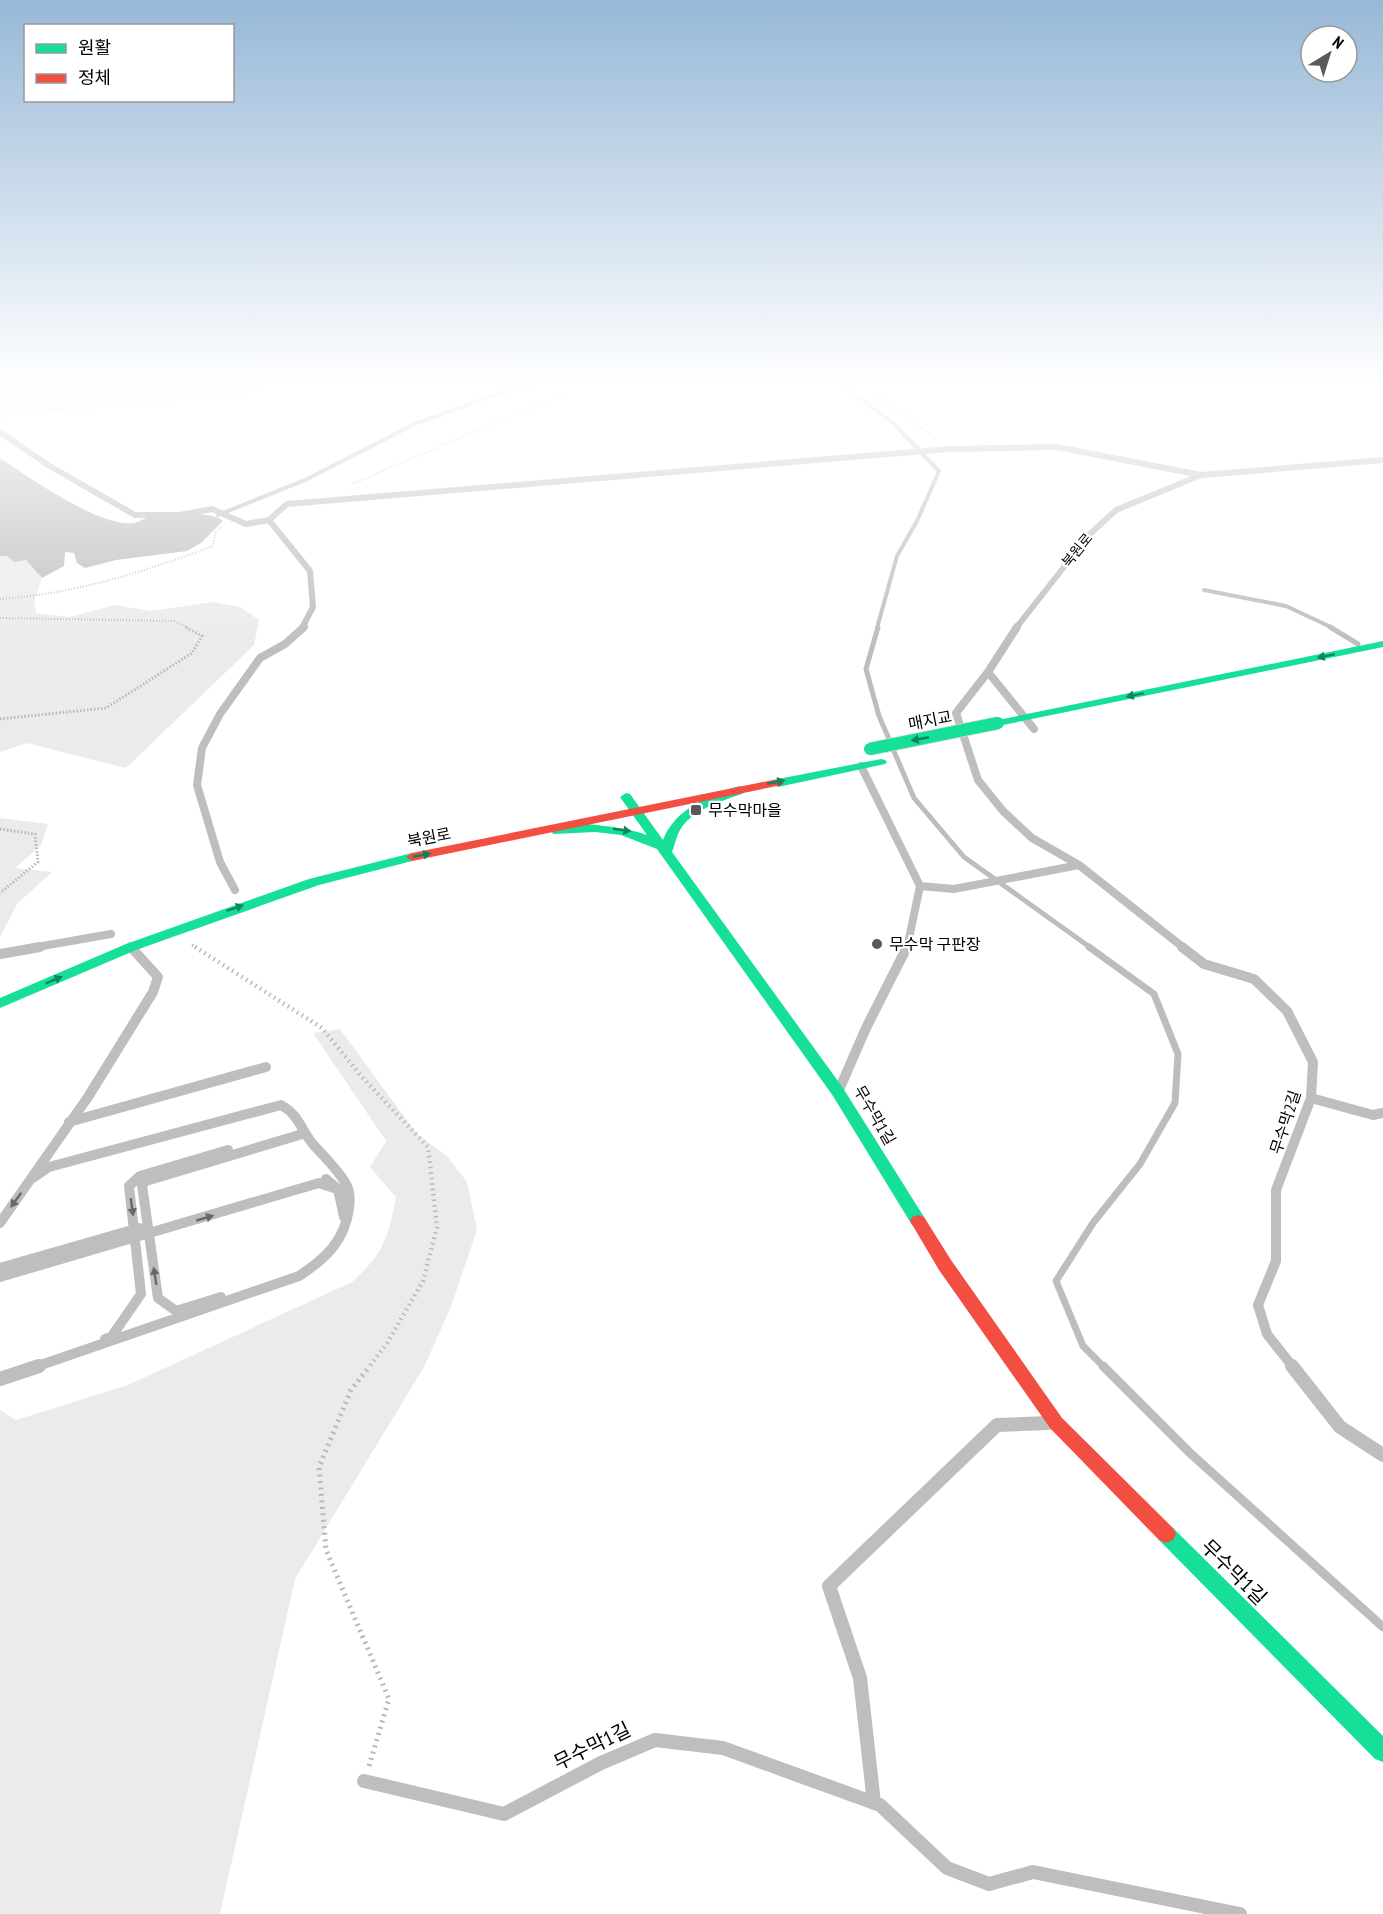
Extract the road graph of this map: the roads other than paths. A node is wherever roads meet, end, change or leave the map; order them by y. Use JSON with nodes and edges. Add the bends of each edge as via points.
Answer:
{"nodes":[{"id":1,"x":61,"y":472,"type":"edge"},
{"id":2,"x":666,"y":472,"type":"edge"},
{"id":3,"x":1187,"y":472,"type":"edge"},
{"id":4,"x":1227,"y":472,"type":"edge"},
{"id":5,"x":1201,"y":475,"type":"junction"},
{"id":6,"x":269,"y":520,"type":"junction"},
{"id":7,"x":1383,"y":644,"type":"edge"},
{"id":8,"x":1383,"y":657,"type":"edge"},
{"id":9,"x":988,"y":672,"type":"junction"},
{"id":10,"x":1024,"y":718,"type":"junction"},
{"id":11,"x":1002,"y":729,"type":"junction"},
{"id":12,"x":1034,"y":729,"type":"junction"},
{"id":13,"x":864,"y":750,"type":"dead end"},
{"id":14,"x":916,"y":754,"type":"dead end"},
{"id":15,"x":887,"y":761,"type":"dead end"},
{"id":16,"x":861,"y":766,"type":"junction"},
{"id":17,"x":741,"y":789,"type":"junction"},
{"id":18,"x":627,"y":797,"type":"dead end"},
{"id":19,"x":636,"y":811,"type":"junction"},
{"id":20,"x":472,"y":830,"type":"dead end"},
{"id":21,"x":543,"y":831,"type":"junction"},
{"id":22,"x":382,"y":850,"type":"dead end"},
{"id":23,"x":667,"y":851,"type":"junction"},
{"id":24,"x":1079,"y":865,"type":"junction"},
{"id":25,"x":250,"y":884,"type":"dead end"},
{"id":26,"x":920,"y":886,"type":"junction"},
{"id":27,"x":230,"y":892,"type":"joint"},
{"id":28,"x":116,"y":932,"type":"joint"},
{"id":29,"x":131,"y":946,"type":"junction"},
{"id":30,"x":0,"y":954,"type":"edge"},
{"id":31,"x":59,"y":958,"type":"dead end"},
{"id":32,"x":0,"y":1003,"type":"edge"},
{"id":33,"x":266,"y":1067,"type":"dead end"},
{"id":34,"x":838,"y":1092,"type":"junction"},
{"id":35,"x":1311,"y":1098,"type":"junction"},
{"id":36,"x":1383,"y":1113,"type":"edge"},
{"id":37,"x":69,"y":1122,"type":"junction"},
{"id":38,"x":298,"y":1132,"type":"junction"},
{"id":39,"x":33,"y":1178,"type":"junction"},
{"id":40,"x":327,"y":1179,"type":"dead end"},
{"id":41,"x":338,"y":1189,"type":"junction"},
{"id":42,"x":350,"y":1191,"type":"junction"},
{"id":43,"x":0,"y":1223,"type":"edge"},
{"id":44,"x":148,"y":1230,"type":"junction"},
{"id":45,"x":135,"y":1234,"type":"junction"},
{"id":46,"x":0,"y":1268,"type":"edge"},
{"id":47,"x":0,"y":1277,"type":"edge"},
{"id":48,"x":0,"y":1378,"type":"edge"},
{"id":49,"x":1056,"y":1423,"type":"junction"},
{"id":50,"x":1383,"y":1455,"type":"edge"},
{"id":51,"x":1383,"y":1751,"type":"edge"},
{"id":52,"x":364,"y":1781,"type":"road end"},
{"id":53,"x":874,"y":1803,"type":"junction"},
{"id":54,"x":1240,"y":1914,"type":"edge"}],
"edges":[{"from":1,"to":6,"type":"lane","via":[[135,515],[212,509],[246,524]]},
{"from":2,"to":6,"type":"lane","via":[[287,504]]},
{"from":3,"to":5,"type":"lane"},
{"from":4,"to":5,"type":"lane","name":"북원로"},
{"from":5,"to":9,"type":"lane","name":"북원로","via":[[1116,510],[1090,534],[1020,622]]},
{"from":6,"to":27,"type":"lane","via":[[310,572],[313,607],[306,625],[285,644],[260,658],[220,714],[202,748],[197,785]]},
{"from":7,"to":10,"type":"main road","one_way":true},
{"from":8,"to":12,"type":"main road"},
{"from":9,"to":10,"type":"lane"},
{"from":9,"to":24,"type":"lane","name":"무수막2길","via":[[956,713],[978,780],[1032,838]]},
{"from":10,"to":11,"type":"main road"},
{"from":10,"to":12,"type":"lane"},
{"from":11,"to":12,"type":"main road"},
{"from":11,"to":13,"type":"main road","name":"매지교","one_way":true,"bridge":true},
{"from":11,"to":14,"type":"main road","name":"매지교"},
{"from":15,"to":16,"type":"main road","name":"북원로"},
{"from":17,"to":16,"type":"main road","name":"북원로","one_way":true},
{"from":16,"to":26,"type":"lane"},
{"from":17,"to":19,"type":"main road","name":"북원로"},
{"from":17,"to":23,"type":"main road","via":[[677,820],[668,831]]},
{"from":18,"to":19,"type":"main road"},
{"from":19,"to":21,"type":"main road","name":"북원로"},
{"from":19,"to":23,"type":"main road"},
{"from":20,"to":22,"type":"main road","name":"북원로"},
{"from":21,"to":23,"type":"main road","one_way":true,"via":[[627,829],[643,834]]},
{"from":29,"to":21,"type":"main road","name":"북원로","one_way":true,"via":[[314,882],[402,859]]},
{"from":23,"to":34,"type":"main road"},
{"from":24,"to":26,"type":"lane","via":[[954,889]]},
{"from":24,"to":35,"type":"lane","name":"무수막2길","via":[[1204,964],[1254,979],[1287,1011],[1313,1062]]},
{"from":25,"to":27,"type":"main road"},
{"from":26,"to":34,"type":"lane","name":"무수막1길","via":[[906,952]]},
{"from":28,"to":30,"type":"lane"},
{"from":28,"to":31,"type":"main road"},
{"from":32,"to":29,"type":"main road","name":"북원로","one_way":true},
{"from":29,"to":37,"type":"lane","via":[[156,972],[155,987],[135,1025]]},
{"from":33,"to":37,"type":"lane"},
{"from":34,"to":49,"type":"main road","name":"무수막1길","via":[[945,1265]]},
{"from":35,"to":36,"type":"lane","via":[[1373,1115]]},
{"from":35,"to":50,"type":"lane","name":"무수막2길","via":[[1276,1190],[1276,1261],[1258,1305],[1267,1334],[1340,1427]]},
{"from":37,"to":39,"type":"lane"},
{"from":38,"to":39,"type":"lane","via":[[289,1114],[276,1111]]},
{"from":38,"to":42,"type":"lane"},
{"from":38,"to":44,"type":"lane","via":[[146,1181],[142,1190]]},
{"from":38,"to":45,"type":"lane","one_way":true,"via":[[134,1180],[129,1185]]},
{"from":39,"to":42,"type":"lane","via":[[49,1167],[281,1105],[294,1112],[303,1132]]},
{"from":39,"to":43,"type":"lane","one_way":true},
{"from":40,"to":41,"type":"lane"},
{"from":44,"to":41,"type":"lane","one_way":true,"via":[[319,1183]]},
{"from":41,"to":44,"type":"lane","one_way":true,"via":[[344,1216],[340,1229],[312,1262],[298,1271],[176,1311],[158,1298]]},
{"from":42,"to":48,"type":"lane","via":[[349,1215],[338,1243],[299,1276]]},
{"from":44,"to":45,"type":"lane"},
{"from":45,"to":46,"type":"lane"},
{"from":45,"to":47,"type":"lane"},
{"from":45,"to":48,"type":"lane","via":[[141,1294],[112,1336]]},
{"from":49,"to":51,"type":"main road","name":"무수막1길"},
{"from":49,"to":53,"type":"lane","via":[[997,1425],[829,1586],[860,1678]]},
{"from":52,"to":53,"type":"lane","name":"무수막1길","via":[[504,1814],[601,1763],[655,1740],[723,1748]]},
{"from":53,"to":54,"type":"lane","name":"무수막1길","via":[[947,1868],[989,1884],[1033,1872]]}]}
